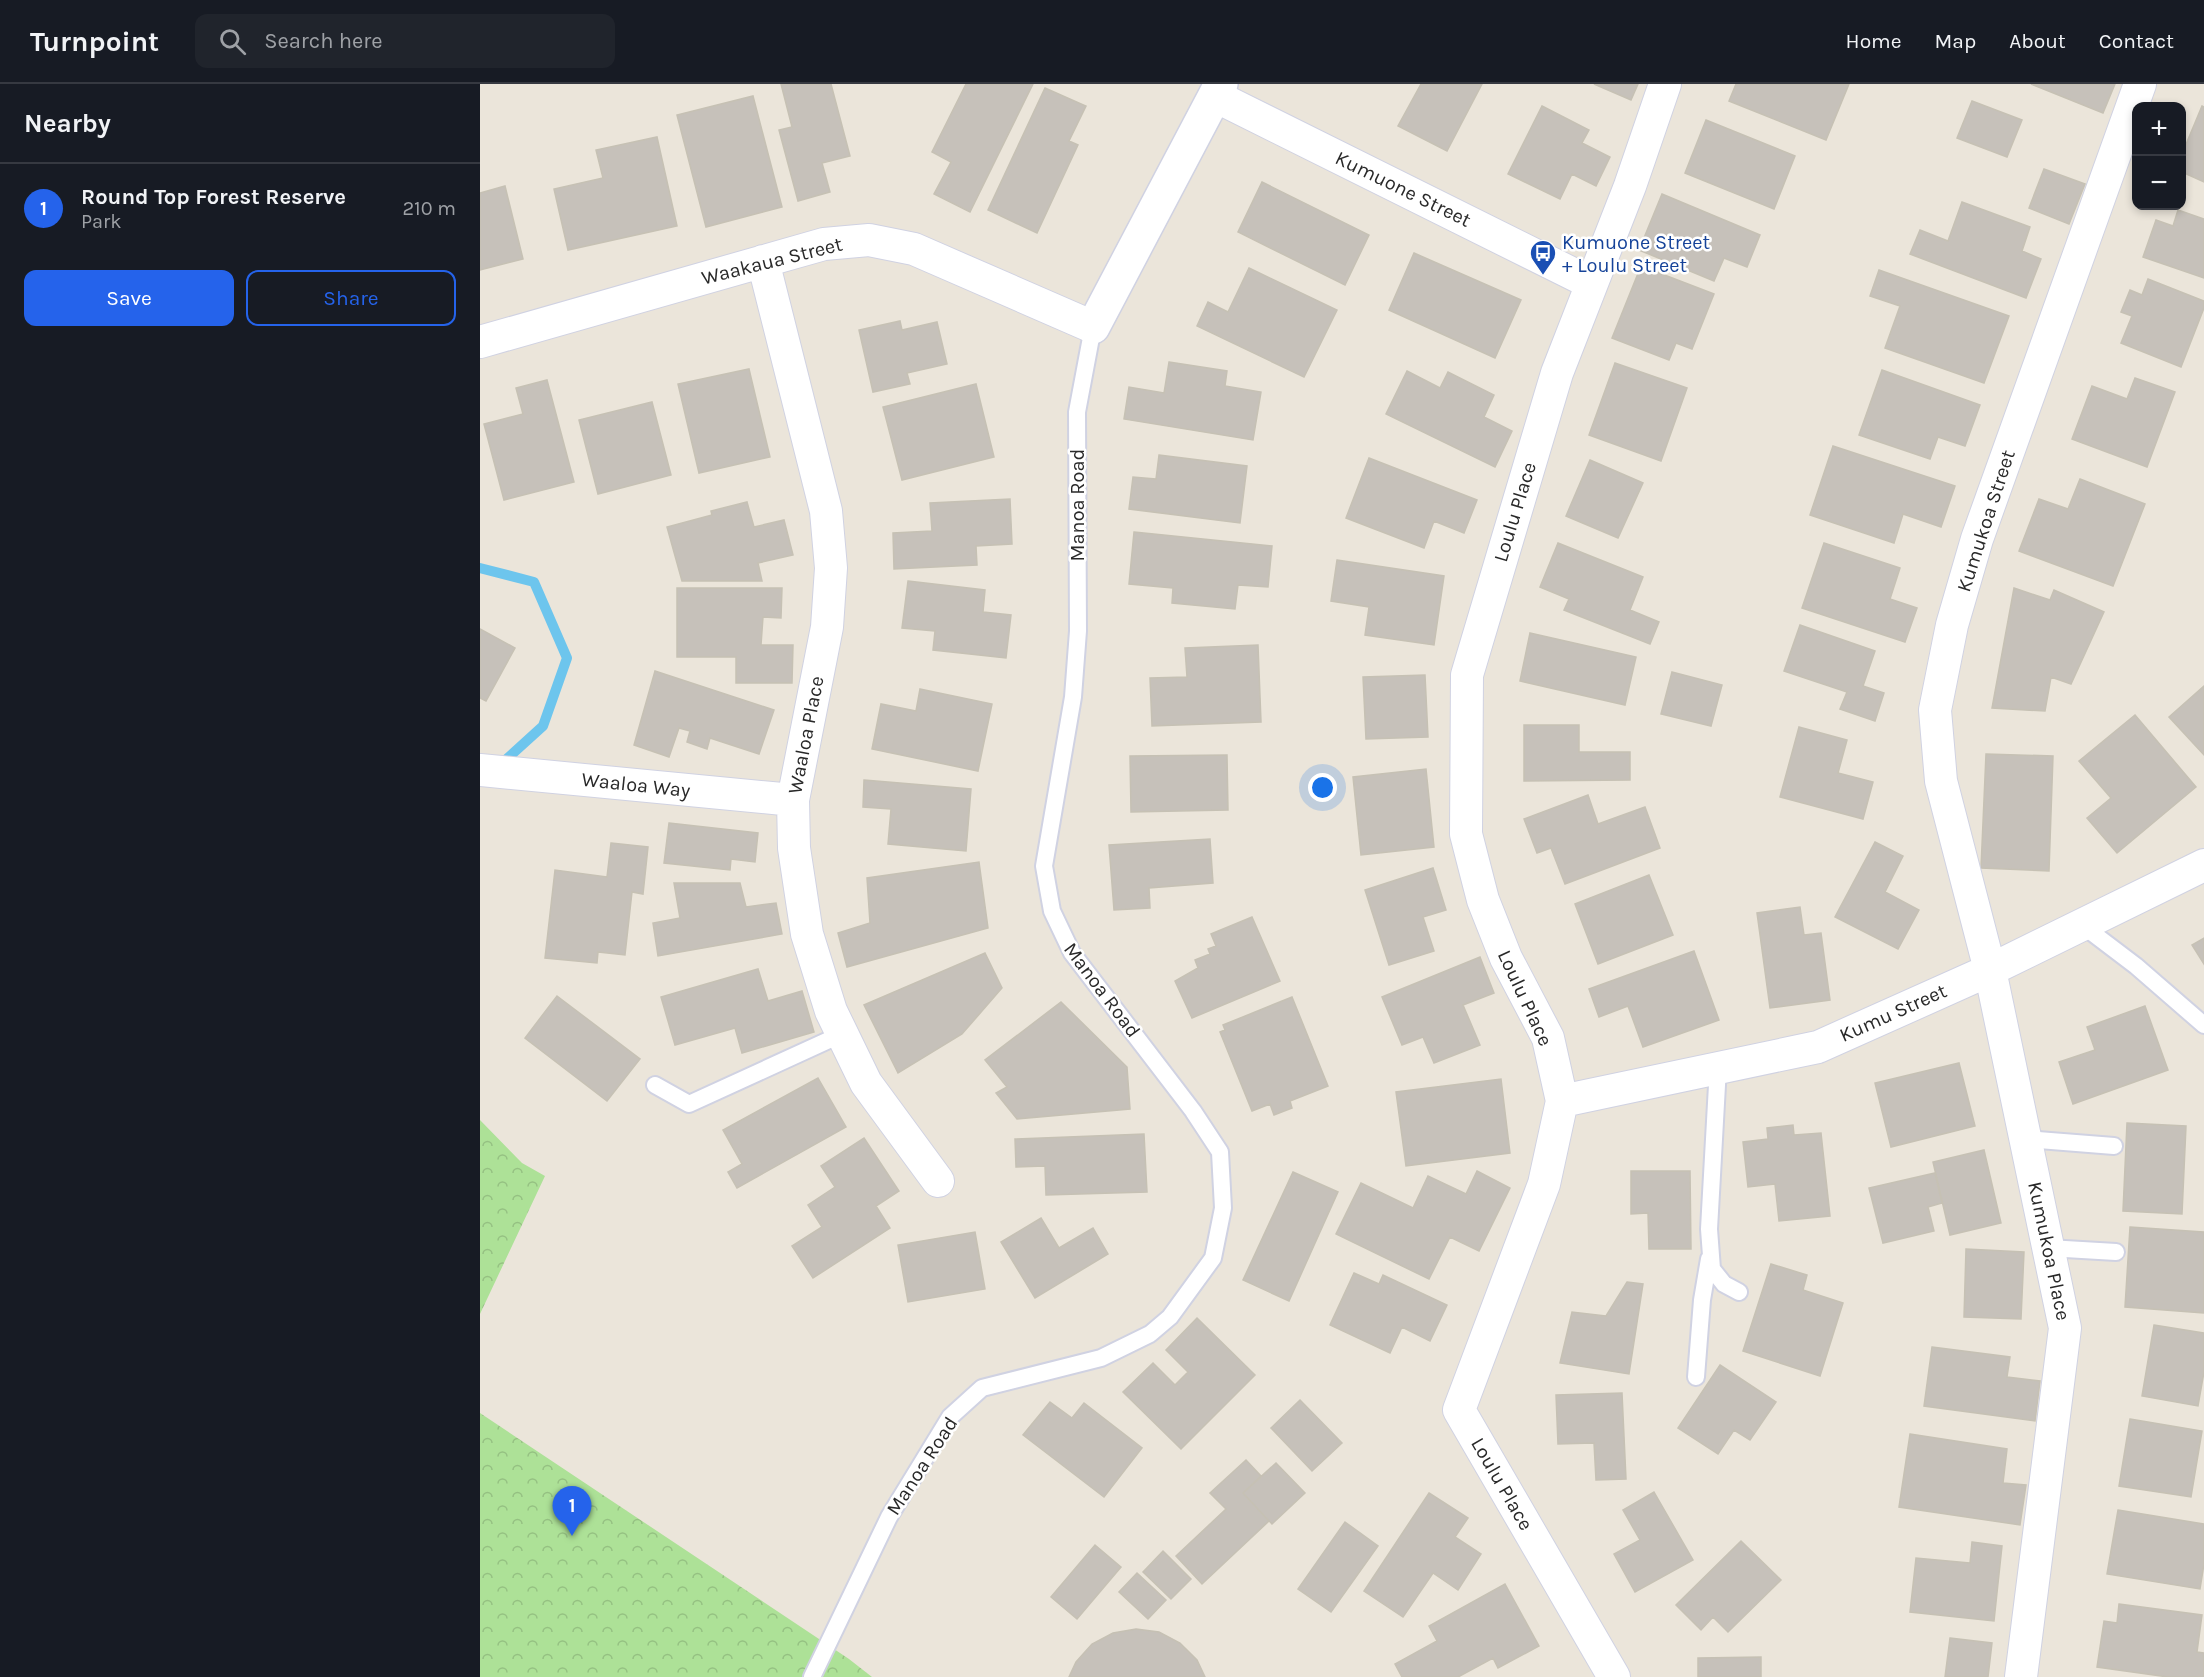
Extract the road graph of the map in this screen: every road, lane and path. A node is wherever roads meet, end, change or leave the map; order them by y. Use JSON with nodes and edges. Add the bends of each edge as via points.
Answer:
{"nodes":[{"id":1,"x":1665,"y":84,"type":"edge"},
{"id":2,"x":2140,"y":84,"type":"edge"},
{"id":3,"x":1218,"y":90,"type":"edge"},
{"id":4,"x":763,"y":261,"type":"junction"},
{"id":5,"x":1591,"y":283,"type":"junction"},
{"id":6,"x":1093,"y":327,"type":"junction"},
{"id":7,"x":480,"y":342,"type":"edge"},
{"id":8,"x":480,"y":770,"type":"edge"},
{"id":9,"x":793,"y":800,"type":"junction"},
{"id":10,"x":2204,"y":865,"type":"edge"},
{"id":11,"x":2082,"y":925,"type":"junction"},
{"id":12,"x":1990,"y":970,"type":"junction"},
{"id":13,"x":2204,"y":1025,"type":"edge"},
{"id":14,"x":842,"y":1034,"type":"junction"},
{"id":15,"x":1718,"y":1067,"type":"junction"},
{"id":16,"x":655,"y":1085,"type":"dead end"},
{"id":17,"x":1562,"y":1101,"type":"junction"},
{"id":18,"x":2026,"y":1139,"type":"junction"},
{"id":19,"x":2114,"y":1146,"type":"dead end"},
{"id":20,"x":938,"y":1181,"type":"dead end"},
{"id":21,"x":2048,"y":1248,"type":"junction"},
{"id":22,"x":1711,"y":1252,"type":"junction"},
{"id":23,"x":2116,"y":1252,"type":"dead end"},
{"id":24,"x":1739,"y":1292,"type":"dead end"},
{"id":25,"x":1696,"y":1377,"type":"dead end"},
{"id":26,"x":812,"y":1677,"type":"edge"},
{"id":27,"x":1614,"y":1677,"type":"edge"},
{"id":28,"x":2021,"y":1677,"type":"edge"}],
"edges":[{"from":1,"to":5,"type":"street","name":"Loulu Place"},
{"from":2,"to":12,"type":"street","name":"Kumukoa Street","via":[[1977,539],[1952,625],[1935,710],[1941,781]]},
{"from":3,"to":5,"type":"street","name":"Kumuone Street"},
{"from":3,"to":6,"type":"street","name":"Manoa Road"},
{"from":4,"to":6,"type":"street","name":"Waakaua Street","via":[[846,241],[892,243]]},
{"from":4,"to":7,"type":"street","name":"Waakaua Street"},
{"from":4,"to":9,"type":"street","name":"Waaloa Place","via":[[826,511],[831,568],[827,627]]},
{"from":5,"to":17,"type":"street","name":"Loulu Place","via":[[1557,373],[1467,675],[1466,834],[1483,900],[1506,958],[1548,1038]]},
{"from":6,"to":26,"type":"lane","name":"Manoa Road","via":[[1077,412],[1075,675],[1046,843],[1046,888],[1060,933],[1072,953],[1220,1152],[1223,1208],[1214,1258],[1175,1311],[1150,1334],[1101,1358],[982,1389],[950,1418],[889,1517]]},
{"from":8,"to":9,"type":"street","name":"Waaloa Way"},
{"from":9,"to":14,"type":"street","name":"Waaloa Place","via":[[794,848],[807,934]]},
{"from":10,"to":11,"type":"street","name":"Kumu Street"},
{"from":11,"to":12,"type":"street","name":"Kumu Street"},
{"from":11,"to":13,"type":"lane"},
{"from":12,"to":15,"type":"street","name":"Kumu Street","via":[[1818,1047]]},
{"from":12,"to":18,"type":"street","name":"Kumukoa Place"},
{"from":14,"to":16,"type":"lane","via":[[689,1104]]},
{"from":14,"to":20,"type":"street","name":"Waaloa Place","via":[[866,1083]]},
{"from":15,"to":17,"type":"street","name":"Kumu Street"},
{"from":15,"to":22,"type":"lane"},
{"from":17,"to":27,"type":"street","name":"Loulu Place","via":[[1544,1184],[1460,1410]]},
{"from":18,"to":19,"type":"lane"},
{"from":18,"to":21,"type":"street","name":"Kumukoa Place"},
{"from":21,"to":23,"type":"lane"},
{"from":21,"to":28,"type":"street","name":"Kumukoa Place","via":[[2065,1328]]},
{"from":22,"to":24,"type":"lane","via":[[1712,1269],[1724,1284]]},
{"from":22,"to":25,"type":"lane","via":[[1701,1300]]}]}
